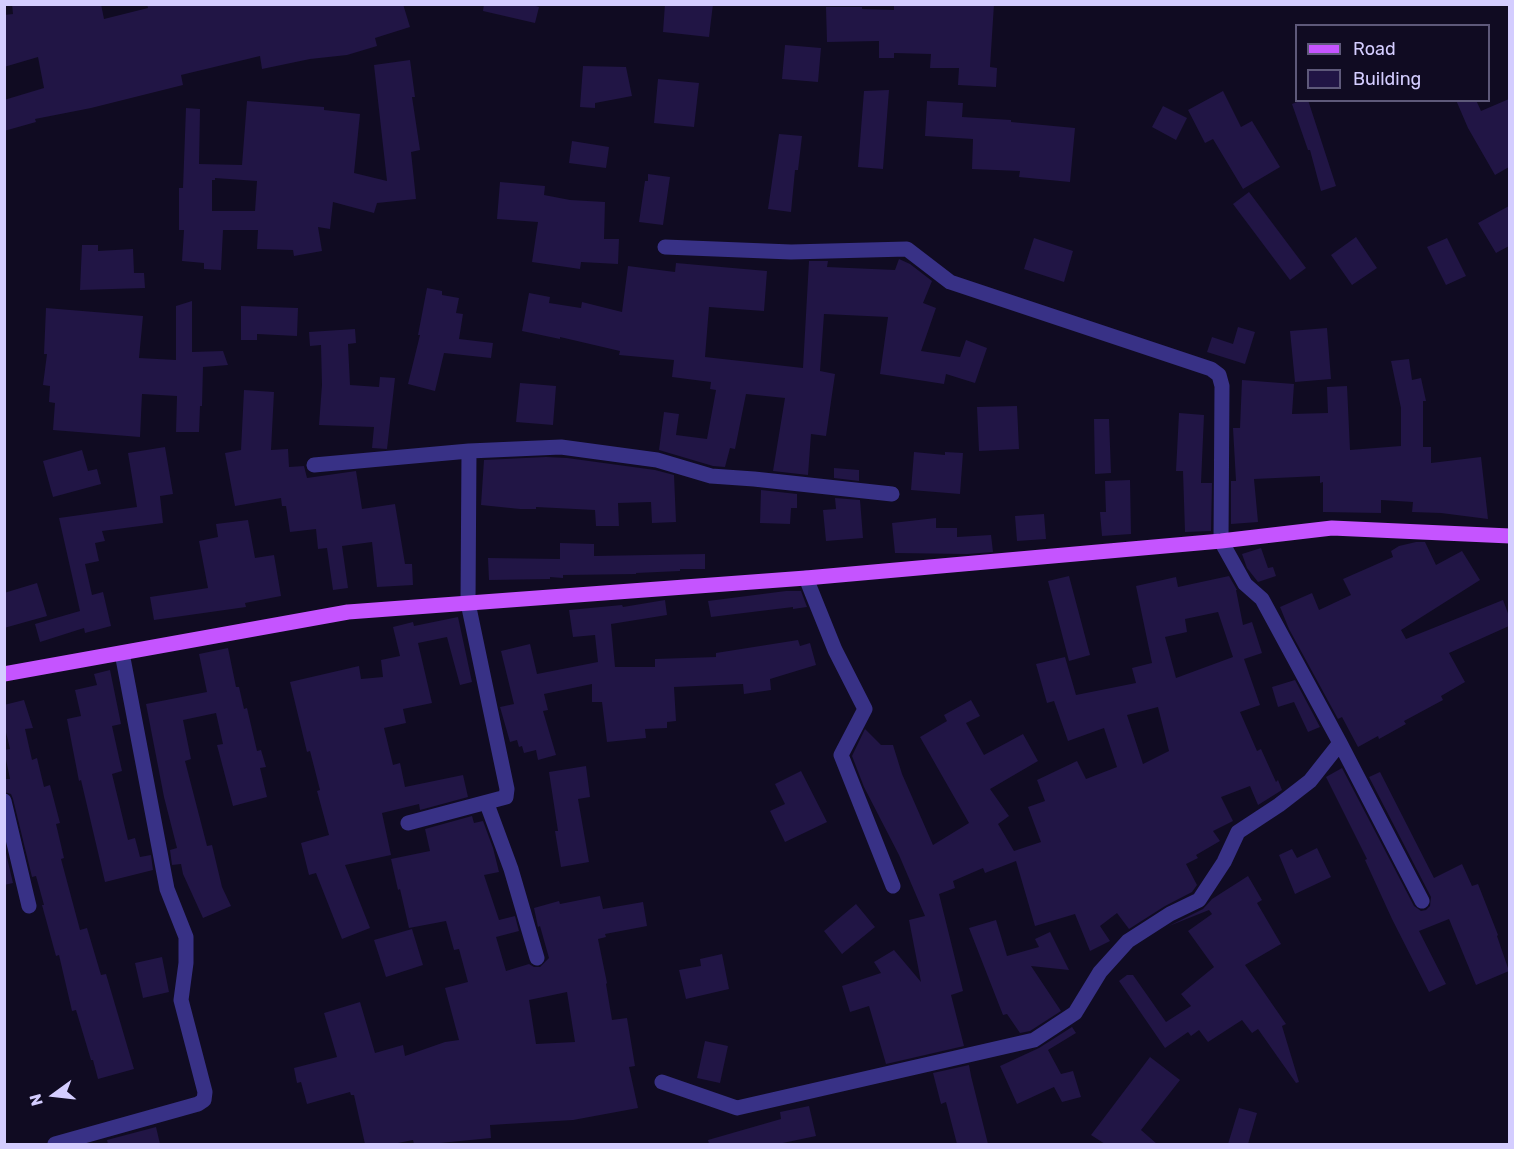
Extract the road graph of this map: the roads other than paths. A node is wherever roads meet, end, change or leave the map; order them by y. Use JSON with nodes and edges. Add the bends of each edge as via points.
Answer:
{"nodes":[{"id":1,"x":665,"y":247,"type":"dead end"},
{"id":2,"x":469,"y":451,"type":"junction"},
{"id":3,"x":314,"y":465,"type":"dead end"},
{"id":4,"x":892,"y":494,"type":"dead end"},
{"id":5,"x":1509,"y":536,"type":"edge"},
{"id":6,"x":1221,"y":540,"type":"junction"},
{"id":7,"x":806,"y":578,"type":"junction"},
{"id":8,"x":468,"y":603,"type":"junction"},
{"id":9,"x":122,"y":653,"type":"junction"},
{"id":10,"x":4,"y":674,"type":"edge"},
{"id":11,"x":1340,"y":743,"type":"junction"},
{"id":12,"x":4,"y":801,"type":"edge"},
{"id":13,"x":486,"y":804,"type":"junction"},
{"id":14,"x":408,"y":823,"type":"dead end"},
{"id":15,"x":893,"y":886,"type":"dead end"},
{"id":16,"x":1422,"y":901,"type":"dead end"},
{"id":17,"x":29,"y":906,"type":"dead end"},
{"id":18,"x":537,"y":958,"type":"dead end"},
{"id":19,"x":662,"y":1082,"type":"dead end"},
{"id":20,"x":55,"y":1144,"type":"edge"}],
"edges":[{"from":1,"to":6,"type":"street","via":[[791,252],[907,249],[950,282],[1211,369],[1219,375],[1222,386]]},
{"from":2,"to":3,"type":"street"},
{"from":2,"to":4,"type":"street","via":[[561,447],[657,460],[711,476]]},
{"from":2,"to":8,"type":"street"},
{"from":5,"to":6,"type":"main road","via":[[1332,528]]},
{"from":6,"to":7,"type":"main road"},
{"from":6,"to":11,"type":"street","via":[[1245,584],[1262,599]]},
{"from":7,"to":8,"type":"main road"},
{"from":7,"to":15,"type":"street","via":[[864,709],[841,755]]},
{"from":8,"to":9,"type":"main road","via":[[348,612]]},
{"from":8,"to":13,"type":"street","via":[[507,789],[506,797]]},
{"from":9,"to":10,"type":"main road"},
{"from":9,"to":20,"type":"street","via":[[167,890],[186,937],[181,1000],[204,1100]]},
{"from":11,"to":16,"type":"street"},
{"from":11,"to":19,"type":"street","via":[[1310,781],[1238,832],[1199,900],[1128,941],[1100,972],[1075,1013],[1034,1040],[737,1108]]},
{"from":12,"to":17,"type":"street"},
{"from":13,"to":14,"type":"street"},
{"from":13,"to":18,"type":"street","via":[[511,869]]}]}
